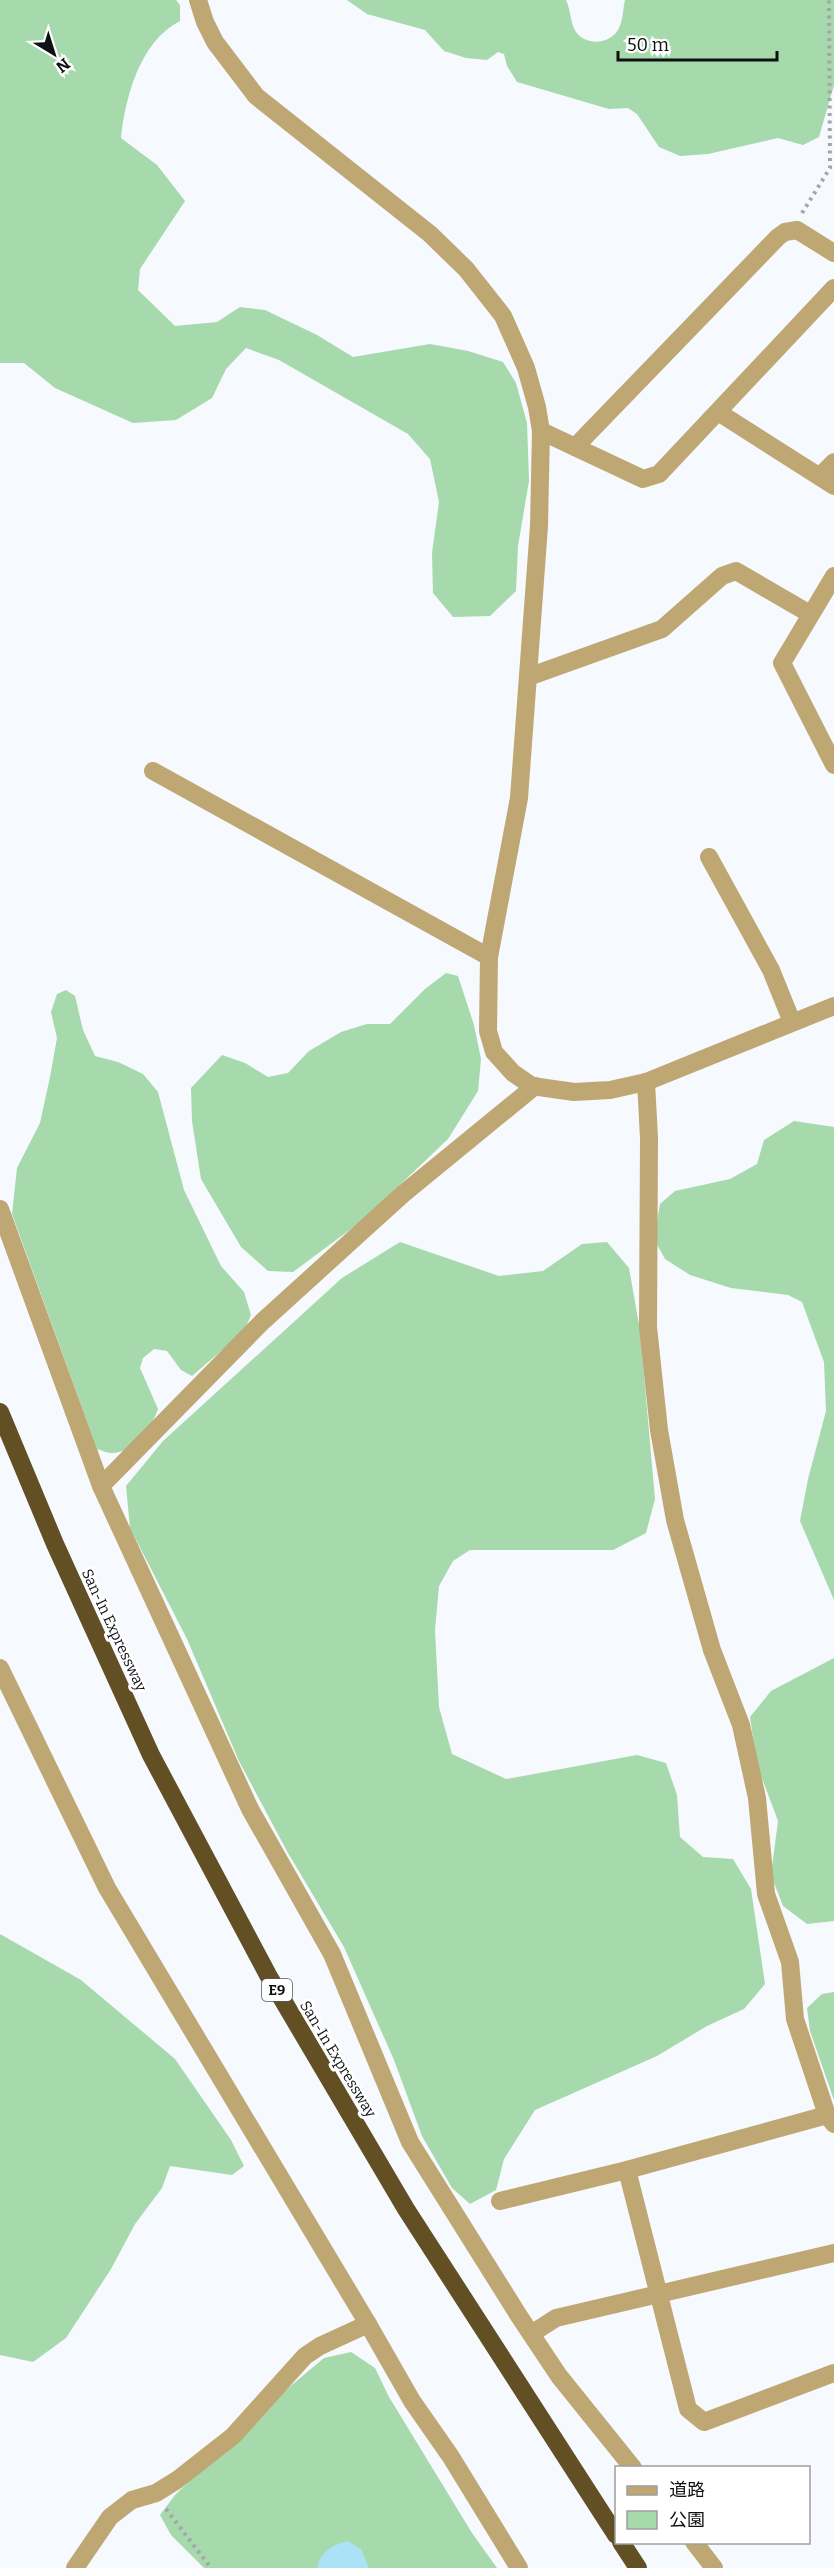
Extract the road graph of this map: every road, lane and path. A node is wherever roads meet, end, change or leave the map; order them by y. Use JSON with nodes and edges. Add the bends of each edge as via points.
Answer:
{"nodes":[{"id":1,"x":198,"y":0,"type":"edge"},
{"id":2,"x":829,"y":0,"type":"edge"},
{"id":3,"x":834,"y":109,"type":"edge"},
{"id":4,"x":828,"y":111,"type":"junction"},
{"id":5,"x":791,"y":230,"type":"junction"},
{"id":6,"x":834,"y":254,"type":"edge"},
{"id":7,"x":834,"y":288,"type":"edge"},
{"id":8,"x":718,"y":412,"type":"junction"},
{"id":9,"x":541,"y":431,"type":"junction"},
{"id":10,"x":575,"y":447,"type":"junction"},
{"id":11,"x":834,"y":462,"type":"edge"},
{"id":12,"x":827,"y":481,"type":"edge"},
{"id":13,"x":834,"y":576,"type":"edge"},
{"id":14,"x":810,"y":614,"type":"junction"},
{"id":15,"x":528,"y":678,"type":"junction"},
{"id":16,"x":834,"y":764,"type":"edge"},
{"id":17,"x":153,"y":771,"type":"dead end"},
{"id":18,"x":709,"y":857,"type":"dead end"},
{"id":19,"x":489,"y":957,"type":"junction"},
{"id":20,"x":834,"y":1006,"type":"edge"},
{"id":21,"x":792,"y":1023,"type":"junction"},
{"id":22,"x":645,"y":1082,"type":"junction"},
{"id":23,"x":535,"y":1086,"type":"junction"},
{"id":24,"x":0,"y":1209,"type":"edge"},
{"id":25,"x":0,"y":1412,"type":"edge"},
{"id":26,"x":101,"y":1486,"type":"junction"},
{"id":27,"x":0,"y":1668,"type":"edge"},
{"id":28,"x":831,"y":2119,"type":"edge"},
{"id":29,"x":627,"y":2170,"type":"junction"},
{"id":30,"x":500,"y":2202,"type":"dead end"},
{"id":31,"x":834,"y":2253,"type":"edge"},
{"id":32,"x":659,"y":2294,"type":"junction"},
{"id":33,"x":368,"y":2324,"type":"junction"},
{"id":34,"x":531,"y":2334,"type":"junction"},
{"id":35,"x":834,"y":2373,"type":"edge"},
{"id":36,"x":631,"y":2466,"type":"edge"},
{"id":37,"x":156,"y":2493,"type":"junction"},
{"id":38,"x":615,"y":2533,"type":"edge"},
{"id":39,"x":622,"y":2544,"type":"edge"},
{"id":40,"x":696,"y":2544,"type":"edge"},
{"id":41,"x":75,"y":2568,"type":"edge"},
{"id":42,"x":212,"y":2568,"type":"edge"},
{"id":43,"x":519,"y":2568,"type":"edge"},
{"id":44,"x":638,"y":2568,"type":"edge"},
{"id":45,"x":714,"y":2568,"type":"edge"}],
"edges":[{"from":1,"to":9,"type":"street","via":[[215,42],[256,96],[430,234],[491,299],[526,368]]},
{"from":2,"to":4,"type":"path"},
{"from":3,"to":4,"type":"path"},
{"from":4,"to":5,"type":"path","via":[[830,168]]},
{"from":5,"to":6,"type":"street","via":[[802,232]]},
{"from":5,"to":10,"type":"street","via":[[778,237]]},
{"from":7,"to":8,"type":"street"},
{"from":8,"to":10,"type":"street","via":[[659,474],[643,478]]},
{"from":8,"to":12,"type":"street"},
{"from":9,"to":10,"type":"street"},
{"from":9,"to":15,"type":"street"},
{"from":11,"to":12,"type":"street"},
{"from":13,"to":14,"type":"street"},
{"from":14,"to":15,"type":"street","via":[[736,571],[722,576],[662,629]]},
{"from":14,"to":16,"type":"street","via":[[782,663]]},
{"from":15,"to":19,"type":"street","via":[[519,798]]},
{"from":17,"to":19,"type":"street"},
{"from":18,"to":21,"type":"street","via":[[771,970]]},
{"from":19,"to":23,"type":"street","via":[[488,1031],[494,1052],[513,1073]]},
{"from":20,"to":21,"type":"street"},
{"from":21,"to":22,"type":"street"},
{"from":22,"to":23,"type":"street","via":[[610,1090],[574,1092]]},
{"from":22,"to":28,"type":"street","via":[[649,1138],[648,1327],[659,1430],[675,1520],[712,1650],[741,1725],[757,1798],[766,1894],[790,1962],[795,2019]]},
{"from":23,"to":26,"type":"street","via":[[403,1194],[262,1322]]},
{"from":24,"to":26,"type":"street"},
{"from":25,"to":38,"type":"highway","name":"San-In Expressway","number":"E9","via":[[151,1755],[268,1976],[406,2209]]},
{"from":26,"to":34,"type":"street","via":[[250,1809],[332,1954],[410,2142]]},
{"from":27,"to":33,"type":"street","via":[[107,1888]]},
{"from":28,"to":29,"type":"street"},
{"from":29,"to":30,"type":"street"},
{"from":29,"to":32,"type":"street"},
{"from":31,"to":32,"type":"street"},
{"from":32,"to":34,"type":"street","via":[[556,2318]]},
{"from":32,"to":35,"type":"street","via":[[688,2409],[704,2422]]},
{"from":33,"to":37,"type":"street","via":[[305,2356],[233,2436]]},
{"from":33,"to":43,"type":"street","via":[[412,2401]]},
{"from":34,"to":36,"type":"street","via":[[559,2376]]},
{"from":37,"to":41,"type":"street","via":[[132,2500],[110,2517]]},
{"from":37,"to":42,"type":"path"},
{"from":39,"to":44,"type":"highway"},
{"from":40,"to":45,"type":"street"}]}
